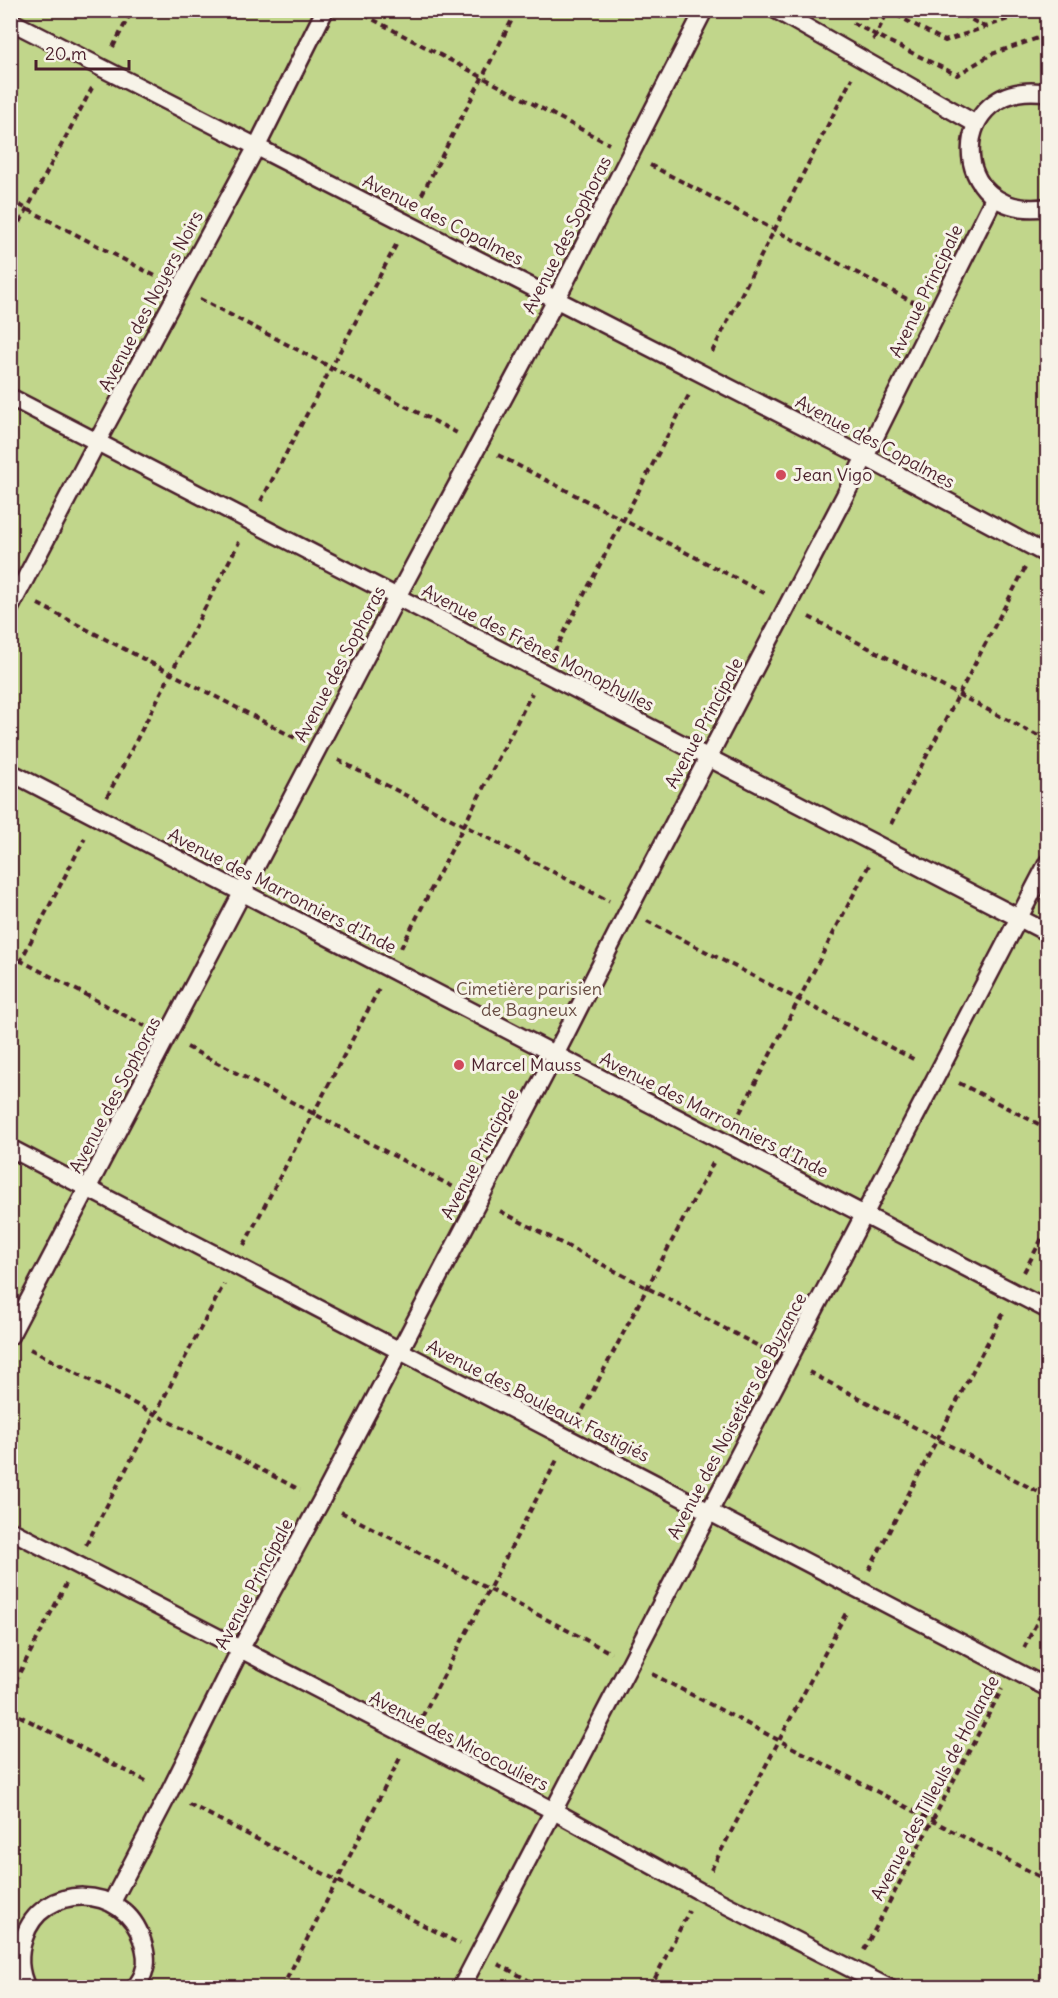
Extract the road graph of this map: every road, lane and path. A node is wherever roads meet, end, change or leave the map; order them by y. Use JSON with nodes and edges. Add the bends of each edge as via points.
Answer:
{"nodes":[{"id":1,"x":132,"y":10,"type":"edge"},
{"id":2,"x":325,"y":10,"type":"edge"},
{"id":3,"x":517,"y":10,"type":"edge"},
{"id":4,"x":704,"y":10,"type":"edge"},
{"id":5,"x":776,"y":10,"type":"edge"},
{"id":6,"x":953,"y":10,"type":"edge"},
{"id":7,"x":1007,"y":10,"type":"edge"},
{"id":8,"x":888,"y":11,"type":"edge"},
{"id":9,"x":1016,"y":13,"type":"edge"},
{"id":10,"x":847,"y":20,"type":"dead end"},
{"id":11,"x":10,"y":21,"type":"edge"},
{"id":12,"x":1047,"y":24,"type":"edge"},
{"id":13,"x":985,"y":27,"type":"junction"},
{"id":14,"x":876,"y":35,"type":"junction"},
{"id":15,"x":861,"y":60,"type":"junction"},
{"id":16,"x":103,"y":67,"type":"junction"},
{"id":17,"x":1047,"y":93,"type":"edge"},
{"id":18,"x":976,"y":124,"type":"junction"},
{"id":19,"x":257,"y":146,"type":"junction"},
{"id":20,"x":994,"y":198,"type":"junction"},
{"id":21,"x":10,"y":200,"type":"edge"},
{"id":22,"x":1047,"y":207,"type":"edge"},
{"id":23,"x":27,"y":209,"type":"junction"},
{"id":24,"x":407,"y":223,"type":"junction"},
{"id":25,"x":10,"y":241,"type":"edge"},
{"id":26,"x":180,"y":289,"type":"junction"},
{"id":27,"x":556,"y":300,"type":"junction"},
{"id":28,"x":331,"y":367,"type":"junction"},
{"id":29,"x":701,"y":373,"type":"junction"},
{"id":30,"x":10,"y":397,"type":"edge"},
{"id":31,"x":97,"y":442,"type":"junction"},
{"id":32,"x":478,"y":444,"type":"junction"},
{"id":33,"x":865,"y":458,"type":"junction"},
{"id":34,"x":623,"y":520,"type":"junction"},
{"id":35,"x":250,"y":521,"type":"junction"},
{"id":36,"x":1041,"y":552,"type":"edge"},
{"id":37,"x":397,"y":597,"type":"junction"},
{"id":38,"x":14,"y":601,"type":"edge"},
{"id":39,"x":787,"y":606,"type":"junction"},
{"id":40,"x":543,"y":672,"type":"junction"},
{"id":41,"x":171,"y":673,"type":"junction"},
{"id":42,"x":958,"y":694,"type":"junction"},
{"id":43,"x":1047,"y":741,"type":"edge"},
{"id":44,"x":317,"y":749,"type":"junction"},
{"id":45,"x":707,"y":757,"type":"junction"},
{"id":46,"x":10,"y":772,"type":"edge"},
{"id":47,"x":96,"y":817,"type":"junction"},
{"id":48,"x":463,"y":825,"type":"junction"},
{"id":49,"x":879,"y":846,"type":"junction"},
{"id":50,"x":1047,"y":862,"type":"edge"},
{"id":51,"x":243,"y":893,"type":"junction"},
{"id":52,"x":628,"y":911,"type":"junction"},
{"id":53,"x":1019,"y":918,"type":"junction"},
{"id":54,"x":1047,"y":933,"type":"edge"},
{"id":55,"x":10,"y":955,"type":"edge"},
{"id":56,"x":21,"y":960,"type":"junction"},
{"id":57,"x":390,"y":969,"type":"junction"},
{"id":58,"x":10,"y":981,"type":"edge"},
{"id":59,"x":798,"y":999,"type":"junction"},
{"id":60,"x":167,"y":1037,"type":"junction"},
{"id":61,"x":555,"y":1055,"type":"junction"},
{"id":62,"x":938,"y":1072,"type":"junction"},
{"id":63,"x":313,"y":1113,"type":"junction"},
{"id":64,"x":1047,"y":1129,"type":"edge"},
{"id":65,"x":724,"y":1143,"type":"junction"},
{"id":66,"x":10,"y":1148,"type":"edge"},
{"id":67,"x":88,"y":1188,"type":"junction"},
{"id":68,"x":478,"y":1199,"type":"junction"},
{"id":69,"x":864,"y":1215,"type":"junction"},
{"id":70,"x":234,"y":1264,"type":"junction"},
{"id":71,"x":647,"y":1288,"type":"junction"},
{"id":72,"x":1047,"y":1310,"type":"edge"},
{"id":73,"x":16,"y":1340,"type":"edge"},
{"id":74,"x":399,"y":1350,"type":"junction"},
{"id":75,"x":787,"y":1361,"type":"junction"},
{"id":76,"x":155,"y":1415,"type":"junction"},
{"id":77,"x":568,"y":1438,"type":"junction"},
{"id":78,"x":1047,"y":1497,"type":"edge"},
{"id":79,"x":321,"y":1501,"type":"junction"},
{"id":80,"x":709,"y":1512,"type":"junction"},
{"id":81,"x":10,"y":1530,"type":"edge"},
{"id":82,"x":76,"y":1563,"type":"junction"},
{"id":83,"x":489,"y":1589,"type":"junction"},
{"id":84,"x":1047,"y":1600,"type":"edge"},
{"id":85,"x":241,"y":1648,"type":"junction"},
{"id":86,"x":630,"y":1663,"type":"junction"},
{"id":87,"x":1012,"y":1670,"type":"junction"},
{"id":88,"x":1047,"y":1688,"type":"edge"},
{"id":89,"x":10,"y":1691,"type":"edge"},
{"id":90,"x":10,"y":1711,"type":"edge"},
{"id":91,"x":410,"y":1738,"type":"junction"},
{"id":92,"x":169,"y":1793,"type":"junction"},
{"id":93,"x":552,"y":1810,"type":"junction"},
{"id":94,"x":933,"y":1821,"type":"junction"},
{"id":95,"x":337,"y":1881,"type":"junction"},
{"id":96,"x":1047,"y":1881,"type":"edge"},
{"id":97,"x":112,"y":1902,"type":"junction"},
{"id":98,"x":10,"y":1923,"type":"edge"},
{"id":99,"x":26,"y":1931,"type":"junction"},
{"id":100,"x":478,"y":1954,"type":"junction"},
{"id":101,"x":1047,"y":1965,"type":"edge"},
{"id":102,"x":854,"y":1969,"type":"junction"},
{"id":103,"x":27,"y":1988,"type":"edge"},
{"id":104,"x":135,"y":1988,"type":"edge"},
{"id":105,"x":282,"y":1988,"type":"edge"},
{"id":106,"x":461,"y":1988,"type":"edge"},
{"id":107,"x":543,"y":1988,"type":"edge"},
{"id":108,"x":889,"y":1988,"type":"edge"},
{"id":109,"x":1036,"y":1988,"type":"edge"}],
"edges":[{"from":1,"to":16,"type":"path"},
{"from":2,"to":19,"type":"lane","name":"Avenue des Noyers Noirs"},
{"from":3,"to":24,"type":"path"},
{"from":4,"to":27,"type":"lane","name":"Avenue des Sophoras"},
{"from":5,"to":15,"type":"lane"},
{"from":6,"to":13,"type":"path"},
{"from":7,"to":9,"type":"path"},
{"from":8,"to":13,"type":"path","via":[[945,41]]},
{"from":8,"to":14,"type":"path"},
{"from":9,"to":13,"type":"path"},
{"from":10,"to":14,"type":"path"},
{"from":11,"to":16,"type":"lane","name":"Avenue des Copalmes"},
{"from":12,"to":14,"type":"path","via":[[1041,37],[992,54],[957,75]]},
{"from":14,"to":15,"type":"path"},
{"from":15,"to":18,"type":"lane"},
{"from":15,"to":29,"type":"path"},
{"from":16,"to":19,"type":"lane","name":"Avenue des Copalmes"},
{"from":16,"to":23,"type":"path"},
{"from":17,"to":18,"type":"lane","via":[[1015,92],[985,110]]},
{"from":18,"to":20,"type":"lane","via":[[970,144],[972,165],[980,183]]},
{"from":19,"to":24,"type":"lane","name":"Avenue des Copalmes"},
{"from":19,"to":26,"type":"lane","name":"Avenue des Noyers Noirs"},
{"from":20,"to":22,"type":"lane","via":[[1030,210]]},
{"from":20,"to":33,"type":"lane","name":"Avenue Principale"},
{"from":21,"to":23,"type":"path"},
{"from":23,"to":25,"type":"path"},
{"from":23,"to":26,"type":"path"},
{"from":24,"to":27,"type":"lane","name":"Avenue des Copalmes"},
{"from":24,"to":28,"type":"path"},
{"from":26,"to":28,"type":"path"},
{"from":26,"to":31,"type":"lane","name":"Avenue des Noyers Noirs"},
{"from":27,"to":29,"type":"lane","name":"Avenue des Copalmes"},
{"from":27,"to":32,"type":"lane","name":"Avenue des Sophoras"},
{"from":28,"to":32,"type":"path"},
{"from":28,"to":35,"type":"path"},
{"from":29,"to":33,"type":"lane","name":"Avenue des Copalmes"},
{"from":29,"to":34,"type":"path"},
{"from":30,"to":31,"type":"lane","name":"Avenue des Frênes Monophylles"},
{"from":31,"to":35,"type":"lane","name":"Avenue des Frênes Monophylles"},
{"from":31,"to":38,"type":"lane","name":"Avenue des Noyers Noirs"},
{"from":32,"to":34,"type":"path"},
{"from":32,"to":37,"type":"lane","name":"Avenue des Sophoras"},
{"from":33,"to":36,"type":"lane","name":"Avenue des Copalmes"},
{"from":33,"to":39,"type":"lane","name":"Avenue Principale"},
{"from":34,"to":39,"type":"path"},
{"from":34,"to":40,"type":"path"},
{"from":35,"to":37,"type":"lane","name":"Avenue des Frênes Monophylles"},
{"from":35,"to":41,"type":"path"},
{"from":36,"to":42,"type":"path"},
{"from":37,"to":40,"type":"lane","name":"Avenue des Frênes Monophylles"},
{"from":37,"to":44,"type":"lane","name":"Avenue des Sophoras"},
{"from":38,"to":41,"type":"path"},
{"from":39,"to":42,"type":"path"},
{"from":39,"to":45,"type":"lane","name":"Avenue Principale"},
{"from":40,"to":45,"type":"lane","name":"Avenue des Frênes Monophylles"},
{"from":40,"to":48,"type":"path"},
{"from":41,"to":44,"type":"path"},
{"from":41,"to":47,"type":"path"},
{"from":42,"to":43,"type":"path"},
{"from":42,"to":49,"type":"path"},
{"from":44,"to":48,"type":"path"},
{"from":44,"to":51,"type":"lane","name":"Avenue des Sophoras"},
{"from":45,"to":49,"type":"lane","name":"Avenue des Frênes Monophylles"},
{"from":45,"to":52,"type":"lane","name":"Avenue Principale"},
{"from":46,"to":47,"type":"lane","name":"Avenue des Marronniers d'Inde"},
{"from":47,"to":51,"type":"lane","name":"Avenue des Marronniers d'Inde"},
{"from":47,"to":56,"type":"path"},
{"from":48,"to":52,"type":"path"},
{"from":48,"to":57,"type":"path"},
{"from":49,"to":53,"type":"lane","name":"Avenue des Frênes Monophylles"},
{"from":49,"to":59,"type":"path"},
{"from":50,"to":53,"type":"lane","name":"Avenue des Noisetiers de Byzance"},
{"from":51,"to":57,"type":"lane","name":"Avenue des Marronniers d'Inde"},
{"from":51,"to":60,"type":"lane","name":"Avenue des Sophoras"},
{"from":52,"to":59,"type":"path"},
{"from":52,"to":61,"type":"lane","name":"Avenue Principale"},
{"from":53,"to":54,"type":"lane","name":"Avenue des Frênes Monophylles"},
{"from":53,"to":62,"type":"lane","name":"Avenue des Noisetiers de Byzance"},
{"from":55,"to":56,"type":"path"},
{"from":56,"to":58,"type":"path"},
{"from":56,"to":60,"type":"path"},
{"from":57,"to":61,"type":"lane","name":"Avenue des Marronniers d'Inde"},
{"from":57,"to":63,"type":"path"},
{"from":59,"to":62,"type":"path"},
{"from":59,"to":65,"type":"path"},
{"from":60,"to":63,"type":"path"},
{"from":60,"to":67,"type":"lane","name":"Avenue des Sophoras"},
{"from":61,"to":65,"type":"lane","name":"Avenue des Marronniers d'Inde"},
{"from":61,"to":68,"type":"lane","name":"Avenue Principale"},
{"from":62,"to":64,"type":"path"},
{"from":62,"to":69,"type":"lane","name":"Avenue des Noisetiers de Byzance"},
{"from":63,"to":68,"type":"path"},
{"from":63,"to":70,"type":"path"},
{"from":65,"to":69,"type":"lane","name":"Avenue des Marronniers d'Inde"},
{"from":65,"to":71,"type":"path"},
{"from":66,"to":67,"type":"lane","name":"Avenue des Bouleaux Fastigiés"},
{"from":67,"to":70,"type":"lane","name":"Avenue des Bouleaux Fastigiés"},
{"from":67,"to":73,"type":"lane","name":"Avenue des Sophoras"},
{"from":68,"to":71,"type":"path"},
{"from":68,"to":74,"type":"lane","name":"Avenue Principale"},
{"from":69,"to":72,"type":"lane","name":"Avenue des Marronniers d'Inde"},
{"from":69,"to":75,"type":"lane","name":"Avenue des Noisetiers de Byzance"},
{"from":70,"to":74,"type":"lane","name":"Avenue des Bouleaux Fastigiés"},
{"from":70,"to":76,"type":"path"},
{"from":71,"to":75,"type":"path"},
{"from":71,"to":77,"type":"path"},
{"from":73,"to":76,"type":"path"},
{"from":74,"to":77,"type":"lane","name":"Avenue des Bouleaux Fastigiés"},
{"from":74,"to":79,"type":"lane","name":"Avenue Principale"},
{"from":75,"to":78,"type":"path"},
{"from":75,"to":80,"type":"lane","name":"Avenue des Noisetiers de Byzance"},
{"from":76,"to":79,"type":"path"},
{"from":76,"to":82,"type":"path"},
{"from":77,"to":80,"type":"lane","name":"Avenue des Bouleaux Fastigiés"},
{"from":77,"to":83,"type":"path"},
{"from":79,"to":83,"type":"path"},
{"from":79,"to":85,"type":"lane","name":"Avenue Principale"},
{"from":80,"to":86,"type":"lane","name":"Avenue des Noisetiers de Byzance"},
{"from":80,"to":87,"type":"lane","name":"Avenue des Bouleaux Fastigiés"},
{"from":81,"to":82,"type":"lane","name":"Avenue des Micocouliers"},
{"from":82,"to":85,"type":"lane","name":"Avenue des Micocouliers"},
{"from":82,"to":89,"type":"path"},
{"from":83,"to":86,"type":"path"},
{"from":83,"to":91,"type":"path"},
{"from":84,"to":87,"type":"path","name":"Avenue des Tilleuls de Hollande"},
{"from":85,"to":91,"type":"lane","name":"Avenue des Micocouliers"},
{"from":85,"to":92,"type":"lane","name":"Avenue Principale"},
{"from":86,"to":93,"type":"lane","name":"Avenue des Noisetiers de Byzance"},
{"from":86,"to":94,"type":"path"},
{"from":87,"to":88,"type":"lane","name":"Avenue des Bouleaux Fastigiés"},
{"from":87,"to":94,"type":"path","name":"Avenue des Tilleuls de Hollande"},
{"from":90,"to":92,"type":"path"},
{"from":91,"to":93,"type":"lane","name":"Avenue des Micocouliers"},
{"from":91,"to":95,"type":"path"},
{"from":92,"to":95,"type":"path"},
{"from":92,"to":97,"type":"lane","name":"Avenue Principale"},
{"from":93,"to":100,"type":"lane","name":"Avenue des Noisetiers de Byzance"},
{"from":93,"to":102,"type":"lane","name":"Avenue des Micocouliers","via":[[699,1891]]},
{"from":94,"to":96,"type":"path"},
{"from":94,"to":102,"type":"path","name":"Avenue des Tilleuls de Hollande"},
{"from":95,"to":100,"type":"path"},
{"from":95,"to":105,"type":"path"},
{"from":97,"to":99,"type":"lane","via":[[93,1896],[73,1896],[54,1902],[38,1914]]},
{"from":97,"to":104,"type":"lane","via":[[128,1914],[140,1931],[146,1951],[145,1971]]},
{"from":98,"to":99,"type":"lane"},
{"from":99,"to":103,"type":"lane","via":[[20,1967]]},
{"from":100,"to":106,"type":"lane","name":"Avenue des Noisetiers de Byzance"},
{"from":100,"to":107,"type":"path"},
{"from":101,"to":109,"type":"path"},
{"from":102,"to":108,"type":"lane","name":"Avenue des Micocouliers"}]}
